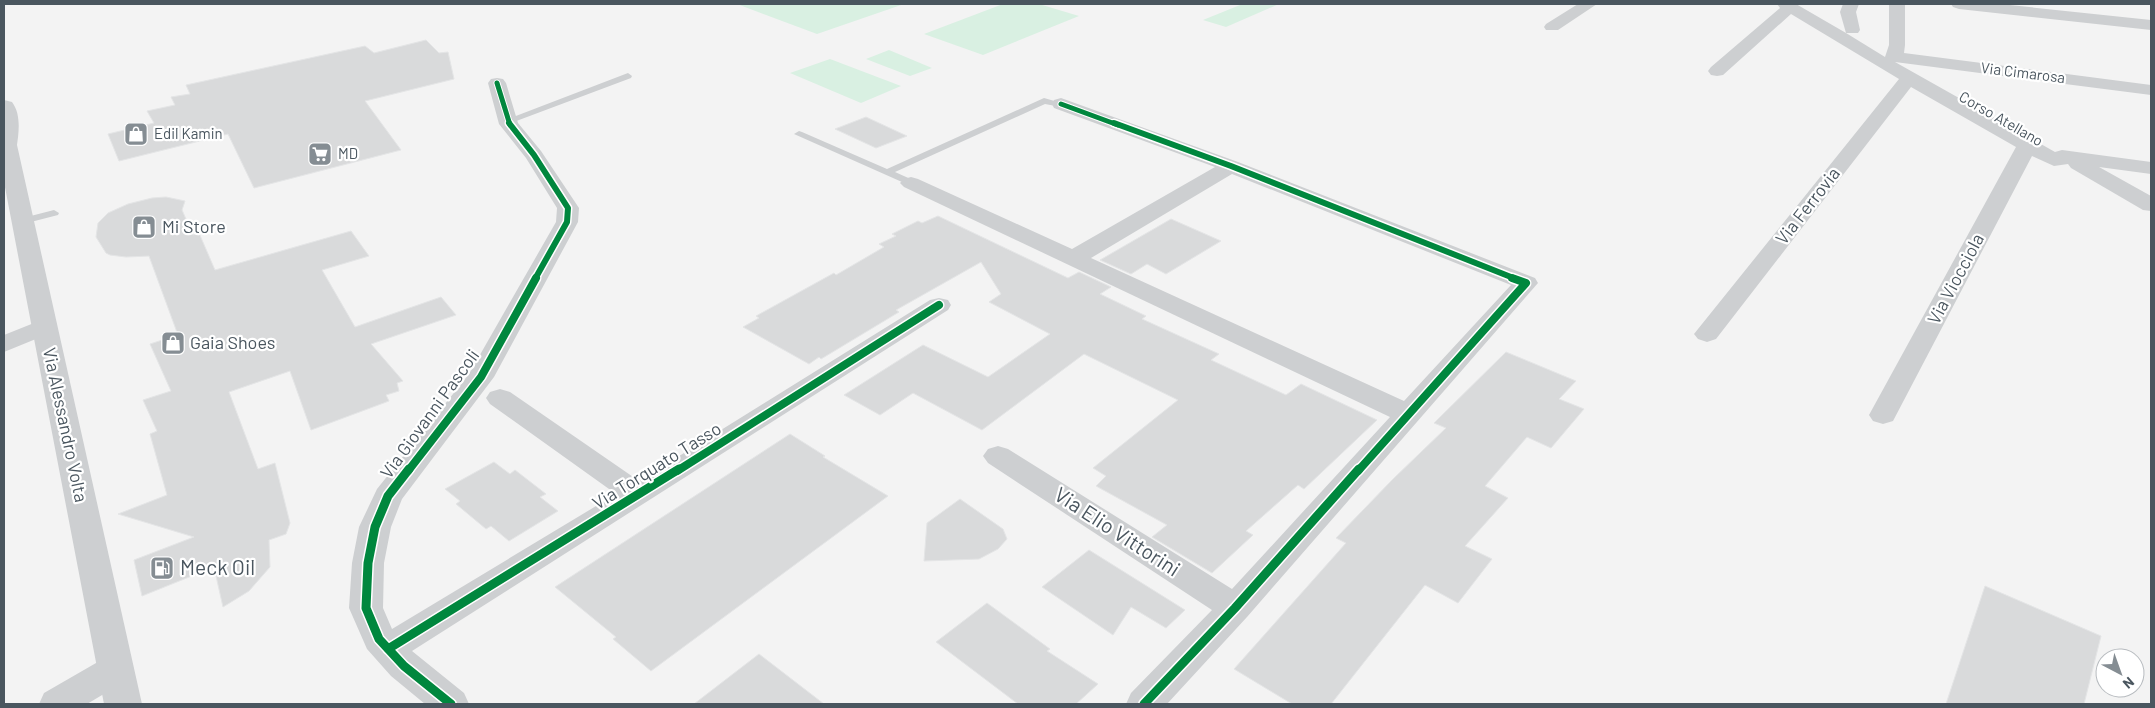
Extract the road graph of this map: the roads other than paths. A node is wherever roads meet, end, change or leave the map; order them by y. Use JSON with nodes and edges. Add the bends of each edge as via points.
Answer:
{"nodes":[{"id":1,"x":1590,"y":4,"type":"edge"},
{"id":2,"x":1850,"y":4,"type":"edge"},
{"id":3,"x":1897,"y":4,"type":"edge"},
{"id":4,"x":1959,"y":4,"type":"edge"},
{"id":5,"x":1792,"y":5,"type":"edge"},
{"id":6,"x":2043,"y":9,"type":"edge"},
{"id":7,"x":2151,"y":25,"type":"edge"},
{"id":8,"x":1552,"y":27,"type":"dead end"},
{"id":9,"x":1852,"y":30,"type":"junction"},
{"id":10,"x":1894,"y":57,"type":"junction"},
{"id":11,"x":1717,"y":71,"type":"dead end"},
{"id":12,"x":628,"y":76,"type":"dead end"},
{"id":13,"x":1909,"y":78,"type":"junction"},
{"id":14,"x":496,"y":84,"type":"dead end"},
{"id":15,"x":2151,"y":90,"type":"edge"},
{"id":16,"x":4,"y":98,"type":"edge"},
{"id":17,"x":1061,"y":104,"type":"joint"},
{"id":18,"x":508,"y":121,"type":"junction"},
{"id":19,"x":799,"y":134,"type":"dead end"},
{"id":20,"x":5,"y":143,"type":"edge"},
{"id":21,"x":2028,"y":144,"type":"junction"},
{"id":22,"x":2062,"y":156,"type":"junction"},
{"id":23,"x":1231,"y":166,"type":"junction"},
{"id":24,"x":2151,"y":168,"type":"edge"},
{"id":25,"x":888,"y":172,"type":"junction"},
{"id":26,"x":911,"y":183,"type":"joint"},
{"id":27,"x":2151,"y":205,"type":"edge"},
{"id":28,"x":54,"y":212,"type":"dead end"},
{"id":29,"x":23,"y":221,"type":"junction"},
{"id":30,"x":1074,"y":258,"type":"junction"},
{"id":31,"x":939,"y":305,"type":"dead end"},
{"id":32,"x":44,"y":327,"type":"junction"},
{"id":33,"x":1707,"y":334,"type":"dead end"},
{"id":34,"x":4,"y":344,"type":"edge"},
{"id":35,"x":500,"y":398,"type":"dead end"},
{"id":36,"x":1408,"y":414,"type":"junction"},
{"id":37,"x":1883,"y":415,"type":"dead end"},
{"id":38,"x":998,"y":456,"type":"dead end"},
{"id":39,"x":638,"y":495,"type":"junction"},
{"id":40,"x":1235,"y":608,"type":"junction"},
{"id":41,"x":388,"y":649,"type":"junction"},
{"id":42,"x":116,"y":669,"type":"junction"},
{"id":43,"x":57,"y":704,"type":"edge"},
{"id":44,"x":123,"y":704,"type":"edge"},
{"id":45,"x":451,"y":704,"type":"edge"},
{"id":46,"x":1144,"y":704,"type":"edge"}],
"edges":[{"from":1,"to":8,"type":"street"},
{"from":2,"to":9,"type":"street","via":[[1848,12]]},
{"from":3,"to":10,"type":"street"},
{"from":4,"to":6,"type":"street"},
{"from":5,"to":9,"type":"street","name":"Corso Atellano"},
{"from":5,"to":11,"type":"street"},
{"from":5,"to":13,"type":"street"},
{"from":6,"to":7,"type":"street"},
{"from":9,"to":10,"type":"street","name":"Corso Atellano"},
{"from":10,"to":15,"type":"street","name":"Via Cimarosa"},
{"from":10,"to":22,"type":"street","name":"Corso Atellano"},
{"from":12,"to":18,"type":"lane"},
{"from":13,"to":21,"type":"street"},
{"from":13,"to":33,"type":"street","name":"Via Ferrovia"},
{"from":14,"to":18,"type":"street","name":"Via Giovanni Pascoli"},
{"from":16,"to":20,"type":"street","name":"Via Alessandro Volta","via":[[9,124]]},
{"from":17,"to":23,"type":"street"},
{"from":17,"to":25,"type":"lane","via":[[1044,101]]},
{"from":18,"to":41,"type":"street","name":"Via Giovanni Pascoli","via":[[568,208],[567,222],[480,377],[388,496],[375,527],[368,563],[366,608]]},
{"from":19,"to":25,"type":"lane"},
{"from":20,"to":29,"type":"street","name":"Via Alessandro Volta"},
{"from":21,"to":22,"type":"street","via":[[2054,160],[2062,159]]},
{"from":21,"to":37,"type":"street","name":"Via Viocciola"},
{"from":22,"to":24,"type":"street"},
{"from":22,"to":27,"type":"street","name":"Corso Atellano"},
{"from":23,"to":30,"type":"street"},
{"from":23,"to":36,"type":"street","via":[[1526,283]]},
{"from":25,"to":26,"type":"lane"},
{"from":26,"to":30,"type":"street"},
{"from":28,"to":29,"type":"lane"},
{"from":29,"to":32,"type":"street","name":"Via Alessandro Volta"},
{"from":30,"to":36,"type":"street"},
{"from":31,"to":39,"type":"street","name":"Via Torquato Tasso"},
{"from":32,"to":34,"type":"street"},
{"from":32,"to":42,"type":"street","name":"Via Alessandro Volta"},
{"from":35,"to":39,"type":"street"},
{"from":36,"to":40,"type":"street"},
{"from":38,"to":40,"type":"street","name":"Via Elio Vittorini"},
{"from":39,"to":41,"type":"street","name":"Via Torquato Tasso"},
{"from":40,"to":46,"type":"street"},
{"from":41,"to":45,"type":"street","name":"Via Giovanni Pascoli"},
{"from":42,"to":43,"type":"street"},
{"from":42,"to":44,"type":"street","name":"Via Alessandro Volta"}]}
